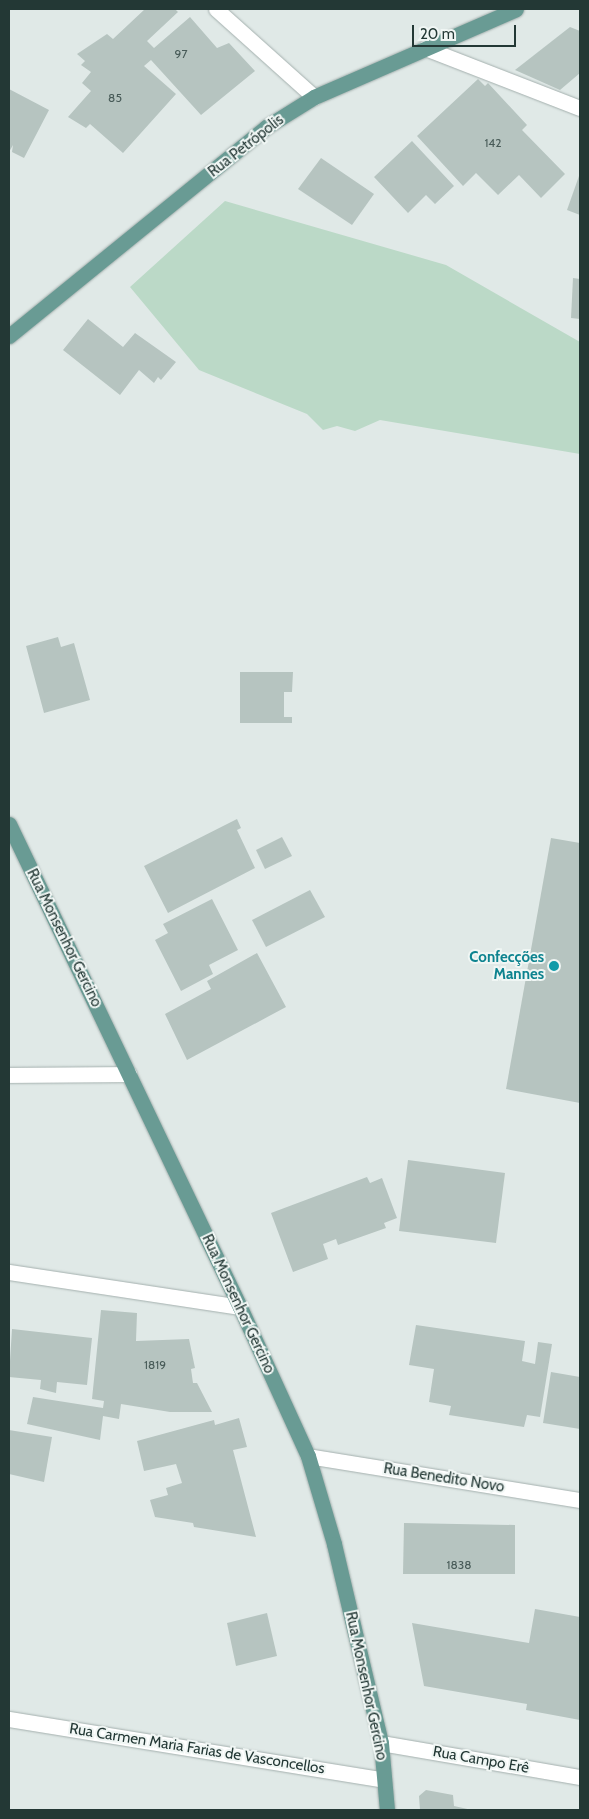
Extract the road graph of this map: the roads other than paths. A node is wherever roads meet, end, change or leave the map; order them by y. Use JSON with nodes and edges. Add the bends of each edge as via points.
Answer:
{"nodes":[{"id":1,"x":216,"y":9,"type":"edge"},
{"id":2,"x":505,"y":11,"type":"edge"},
{"id":3,"x":425,"y":48,"type":"junction"},
{"id":4,"x":314,"y":97,"type":"junction"},
{"id":5,"x":580,"y":108,"type":"edge"},
{"id":6,"x":9,"y":336,"type":"edge"},
{"id":7,"x":9,"y":824,"type":"edge"},
{"id":8,"x":129,"y":1074,"type":"junction"},
{"id":9,"x":9,"y":1075,"type":"edge"},
{"id":10,"x":9,"y":1272,"type":"edge"},
{"id":11,"x":240,"y":1307,"type":"junction"},
{"id":12,"x":308,"y":1456,"type":"junction"},
{"id":13,"x":580,"y":1500,"type":"edge"},
{"id":14,"x":9,"y":1719,"type":"edge"},
{"id":15,"x":381,"y":1743,"type":"junction"},
{"id":16,"x":580,"y":1777,"type":"edge"},
{"id":17,"x":384,"y":1780,"type":"junction"},
{"id":18,"x":387,"y":1810,"type":"edge"}],
"edges":[{"from":1,"to":4,"type":"street"},
{"from":2,"to":3,"type":"main road","name":"Rua Petrópolis"},
{"from":3,"to":4,"type":"main road","name":"Rua Petrópolis"},
{"from":3,"to":5,"type":"street"},
{"from":4,"to":6,"type":"main road","name":"Rua Petrópolis","via":[[266,127]]},
{"from":7,"to":8,"type":"main road","name":"Rua Monsenhor Gercino"},
{"from":8,"to":9,"type":"street"},
{"from":8,"to":11,"type":"main road","name":"Rua Monsenhor Gercino"},
{"from":10,"to":11,"type":"street"},
{"from":11,"to":12,"type":"main road","name":"Rua Monsenhor Gercino"},
{"from":12,"to":13,"type":"street","name":"Rua Benedito Novo"},
{"from":12,"to":15,"type":"main road","name":"Rua Monsenhor Gercino","via":[[334,1544]]},
{"from":14,"to":17,"type":"street","name":"Rua Carmen Maria Farias de Vasconcellos"},
{"from":15,"to":16,"type":"street","name":"Rua Campo Erê"},
{"from":15,"to":17,"type":"main road","name":"Rua Monsenhor Gercino"},
{"from":17,"to":18,"type":"main road","name":"Rua Monsenhor Gercino"}]}
